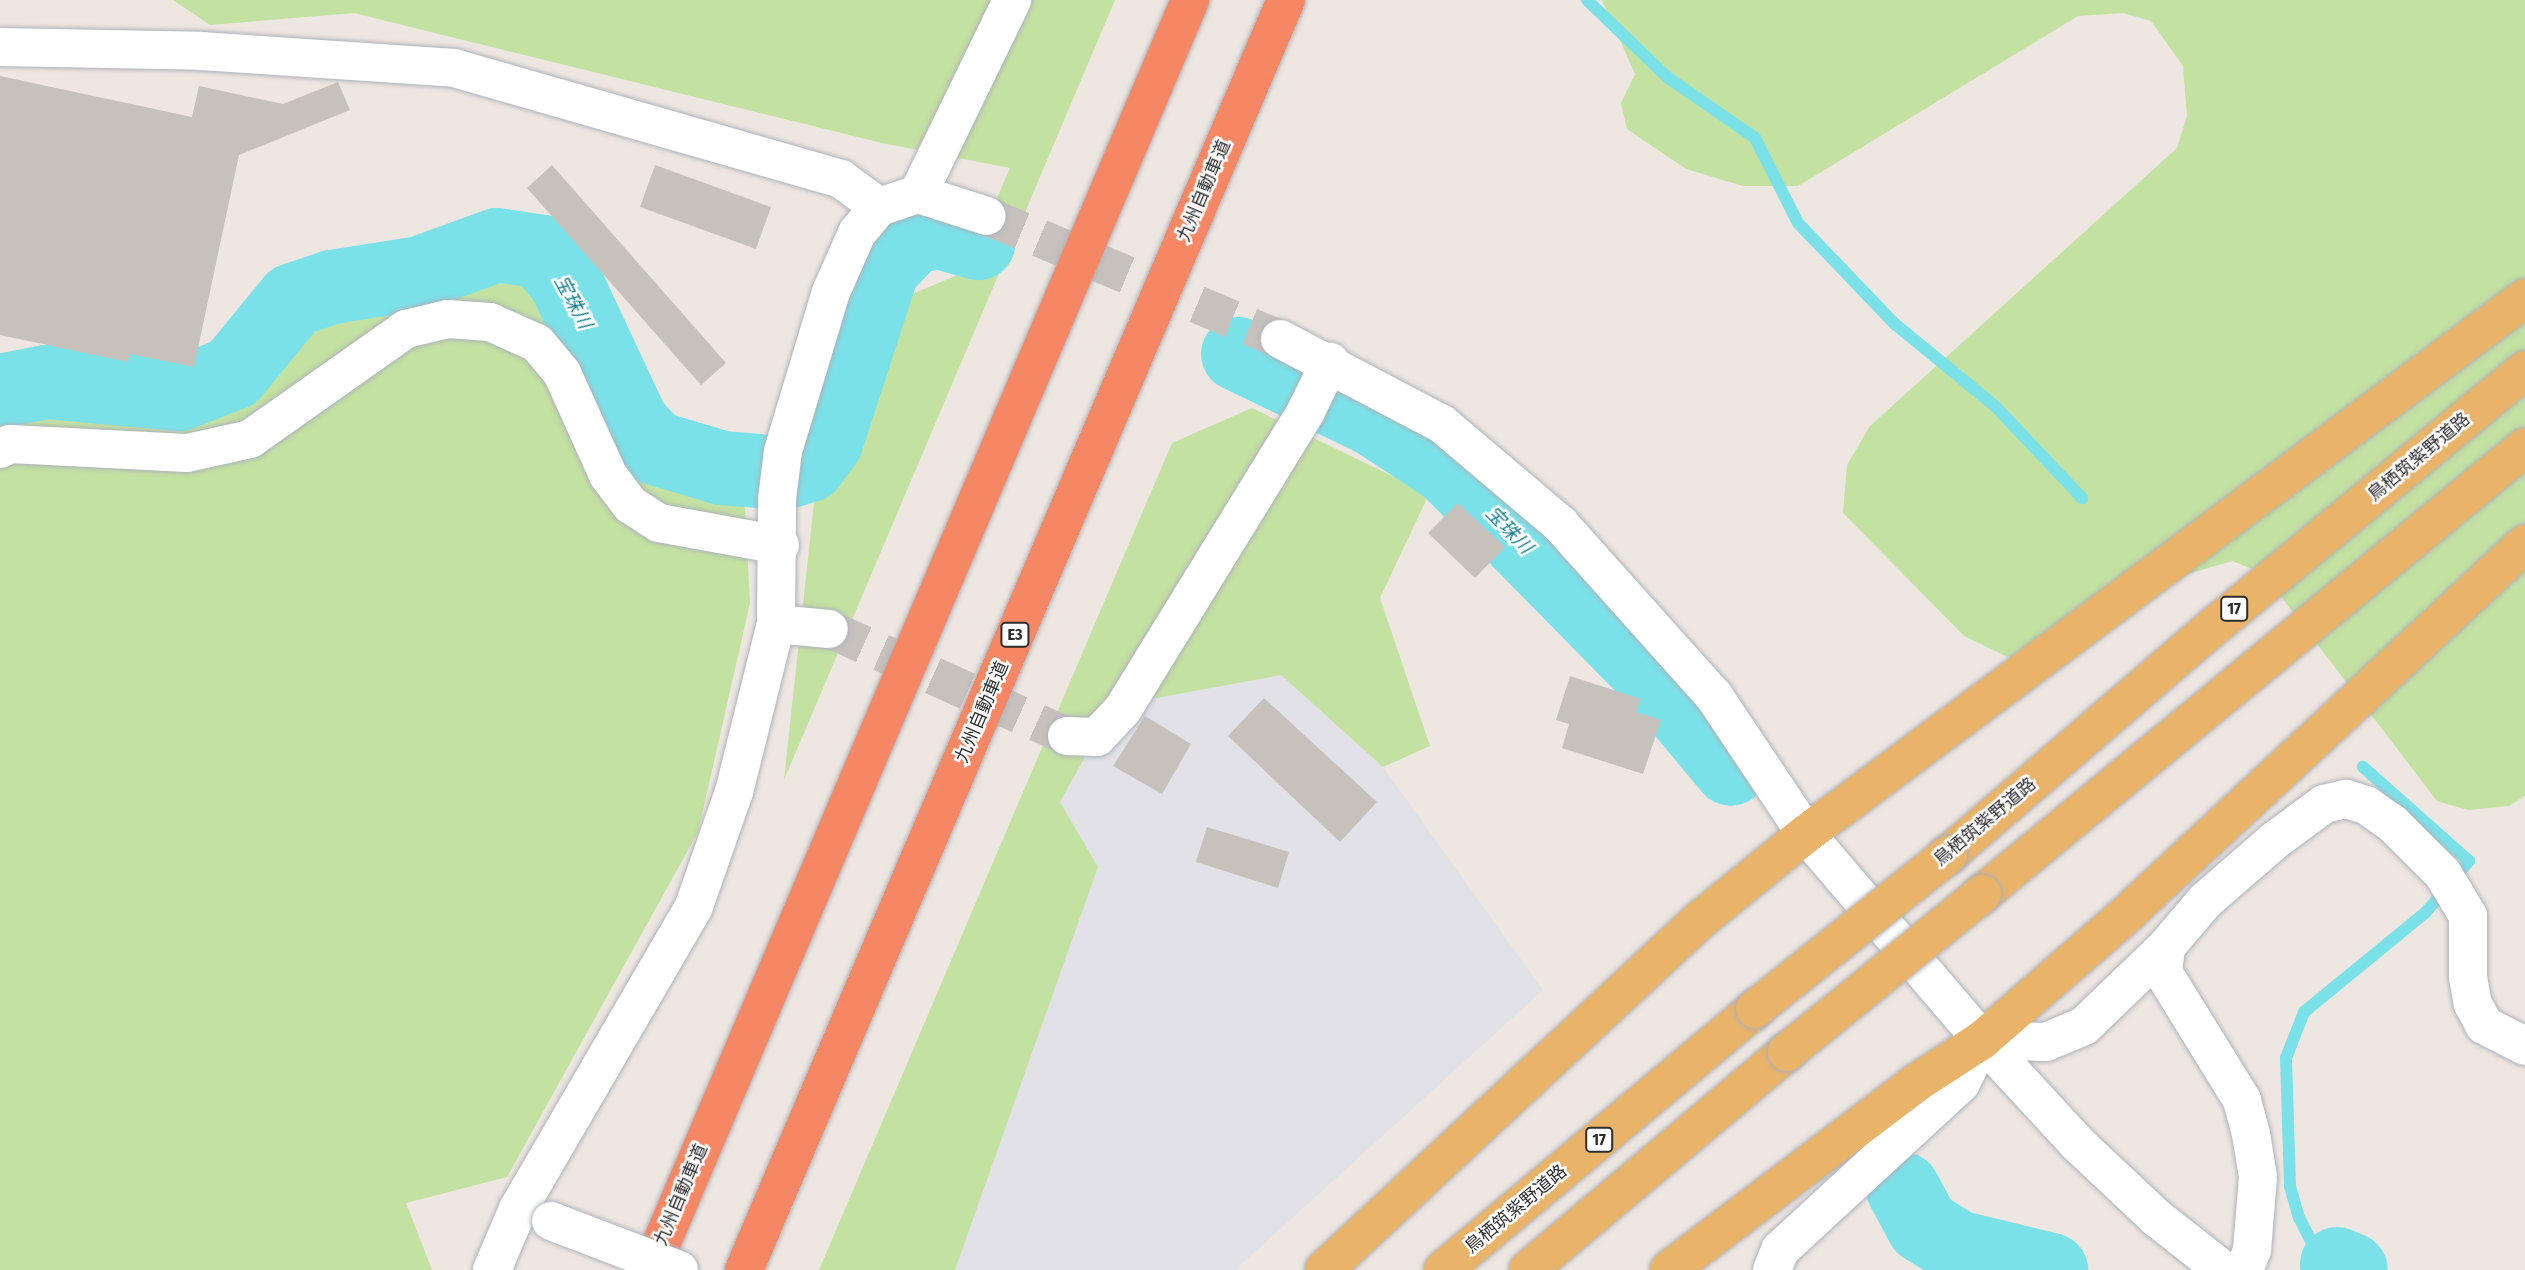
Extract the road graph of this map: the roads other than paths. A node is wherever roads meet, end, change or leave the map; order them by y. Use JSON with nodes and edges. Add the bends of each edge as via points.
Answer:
{"nodes":[{"id":1,"x":1012,"y":0,"type":"edge"},
{"id":2,"x":1189,"y":0,"type":"edge"},
{"id":3,"x":1286,"y":0,"type":"edge"},
{"id":4,"x":0,"y":47,"type":"edge"},
{"id":5,"x":918,"y":194,"type":"junction"},
{"id":6,"x":879,"y":207,"type":"junction"},
{"id":7,"x":987,"y":216,"type":"tunnel mouth"},
{"id":8,"x":2525,"y":298,"type":"edge"},
{"id":9,"x":1280,"y":339,"type":"tunnel mouth"},
{"id":10,"x":1327,"y":368,"type":"junction"},
{"id":11,"x":2525,"y":370,"type":"edge"},
{"id":12,"x":2525,"y":447,"type":"edge"},
{"id":13,"x":0,"y":449,"type":"edge"},
{"id":14,"x":2525,"y":544,"type":"edge"},
{"id":15,"x":780,"y":545,"type":"junction"},
{"id":16,"x":776,"y":624,"type":"junction"},
{"id":17,"x":829,"y":629,"type":"tunnel mouth"},
{"id":18,"x":1067,"y":736,"type":"tunnel mouth"},
{"id":19,"x":1807,"y":834,"type":"junction"},
{"id":20,"x":2166,"y":947,"type":"junction"},
{"id":21,"x":1982,"y":1040,"type":"junction"},
{"id":22,"x":2525,"y":1046,"type":"edge"},
{"id":23,"x":534,"y":1215,"type":"junction"},
{"id":24,"x":492,"y":1270,"type":"edge"},
{"id":25,"x":650,"y":1270,"type":"edge"},
{"id":26,"x":679,"y":1270,"type":"edge"},
{"id":27,"x":744,"y":1270,"type":"edge"},
{"id":28,"x":1324,"y":1270,"type":"edge"},
{"id":29,"x":1443,"y":1270,"type":"edge"},
{"id":30,"x":1528,"y":1270,"type":"edge"},
{"id":31,"x":1669,"y":1270,"type":"edge"},
{"id":32,"x":1772,"y":1270,"type":"edge"},
{"id":33,"x":2223,"y":1270,"type":"edge"},
{"id":34,"x":2244,"y":1270,"type":"edge"}],
"edges":[{"from":1,"to":5,"type":"street"},
{"from":2,"to":25,"type":"highway","name":"九州自動車道"},
{"from":3,"to":27,"type":"highway","name":"九州自動車道","number":"E3"},
{"from":4,"to":6,"type":"street","via":[[201,51],[454,68],[841,179]]},
{"from":5,"to":6,"type":"street"},
{"from":5,"to":7,"type":"street"},
{"from":6,"to":15,"type":"street","via":[[857,233],[831,292],[783,451],[777,499]]},
{"from":8,"to":19,"type":"main road"},
{"from":9,"to":10,"type":"street"},
{"from":10,"to":18,"type":"street","via":[[1306,411],[1123,709],[1097,737]]},
{"from":10,"to":19,"type":"street","via":[[1442,424],[1560,524],[1714,696]]},
{"from":11,"to":29,"type":"main road","name":"鳥栖筑紫野道路","number":"17","bridge":true,"via":[[2218,623],[1948,855],[1755,1009]]},
{"from":12,"to":30,"type":"main road","bridge":true},
{"from":13,"to":15,"type":"street","via":[[10,444],[187,453],[250,439],[406,328],[448,319],[490,322],[537,343],[562,373],[608,475],[631,505],[659,523]]},
{"from":14,"to":21,"type":"main road","via":[[2129,912]]},
{"from":15,"to":16,"type":"street"},
{"from":16,"to":17,"type":"street"},
{"from":16,"to":23,"type":"street","via":[[734,792],[695,906]]},
{"from":19,"to":21,"type":"street"},
{"from":19,"to":28,"type":"main road","via":[[1700,920]]},
{"from":20,"to":21,"type":"street","via":[[2084,1026],[2046,1042]]},
{"from":20,"to":22,"type":"street","via":[[2205,901],[2324,804],[2346,799],[2366,805],[2392,823],[2450,884],[2468,916],[2473,1004],[2484,1025]]},
{"from":20,"to":34,"type":"street","via":[[2163,972],[2171,990],[2205,1036],[2242,1100],[2251,1133],[2257,1188],[2252,1250]]},
{"from":21,"to":31,"type":"main road","via":[[1916,1083]]},
{"from":21,"to":32,"type":"street","via":[[1961,1083],[1780,1250]]},
{"from":21,"to":33,"type":"street","via":[[2078,1144],[2158,1219]]},
{"from":23,"to":24,"type":"street"},
{"from":23,"to":26,"type":"street","bridge":true}]}
